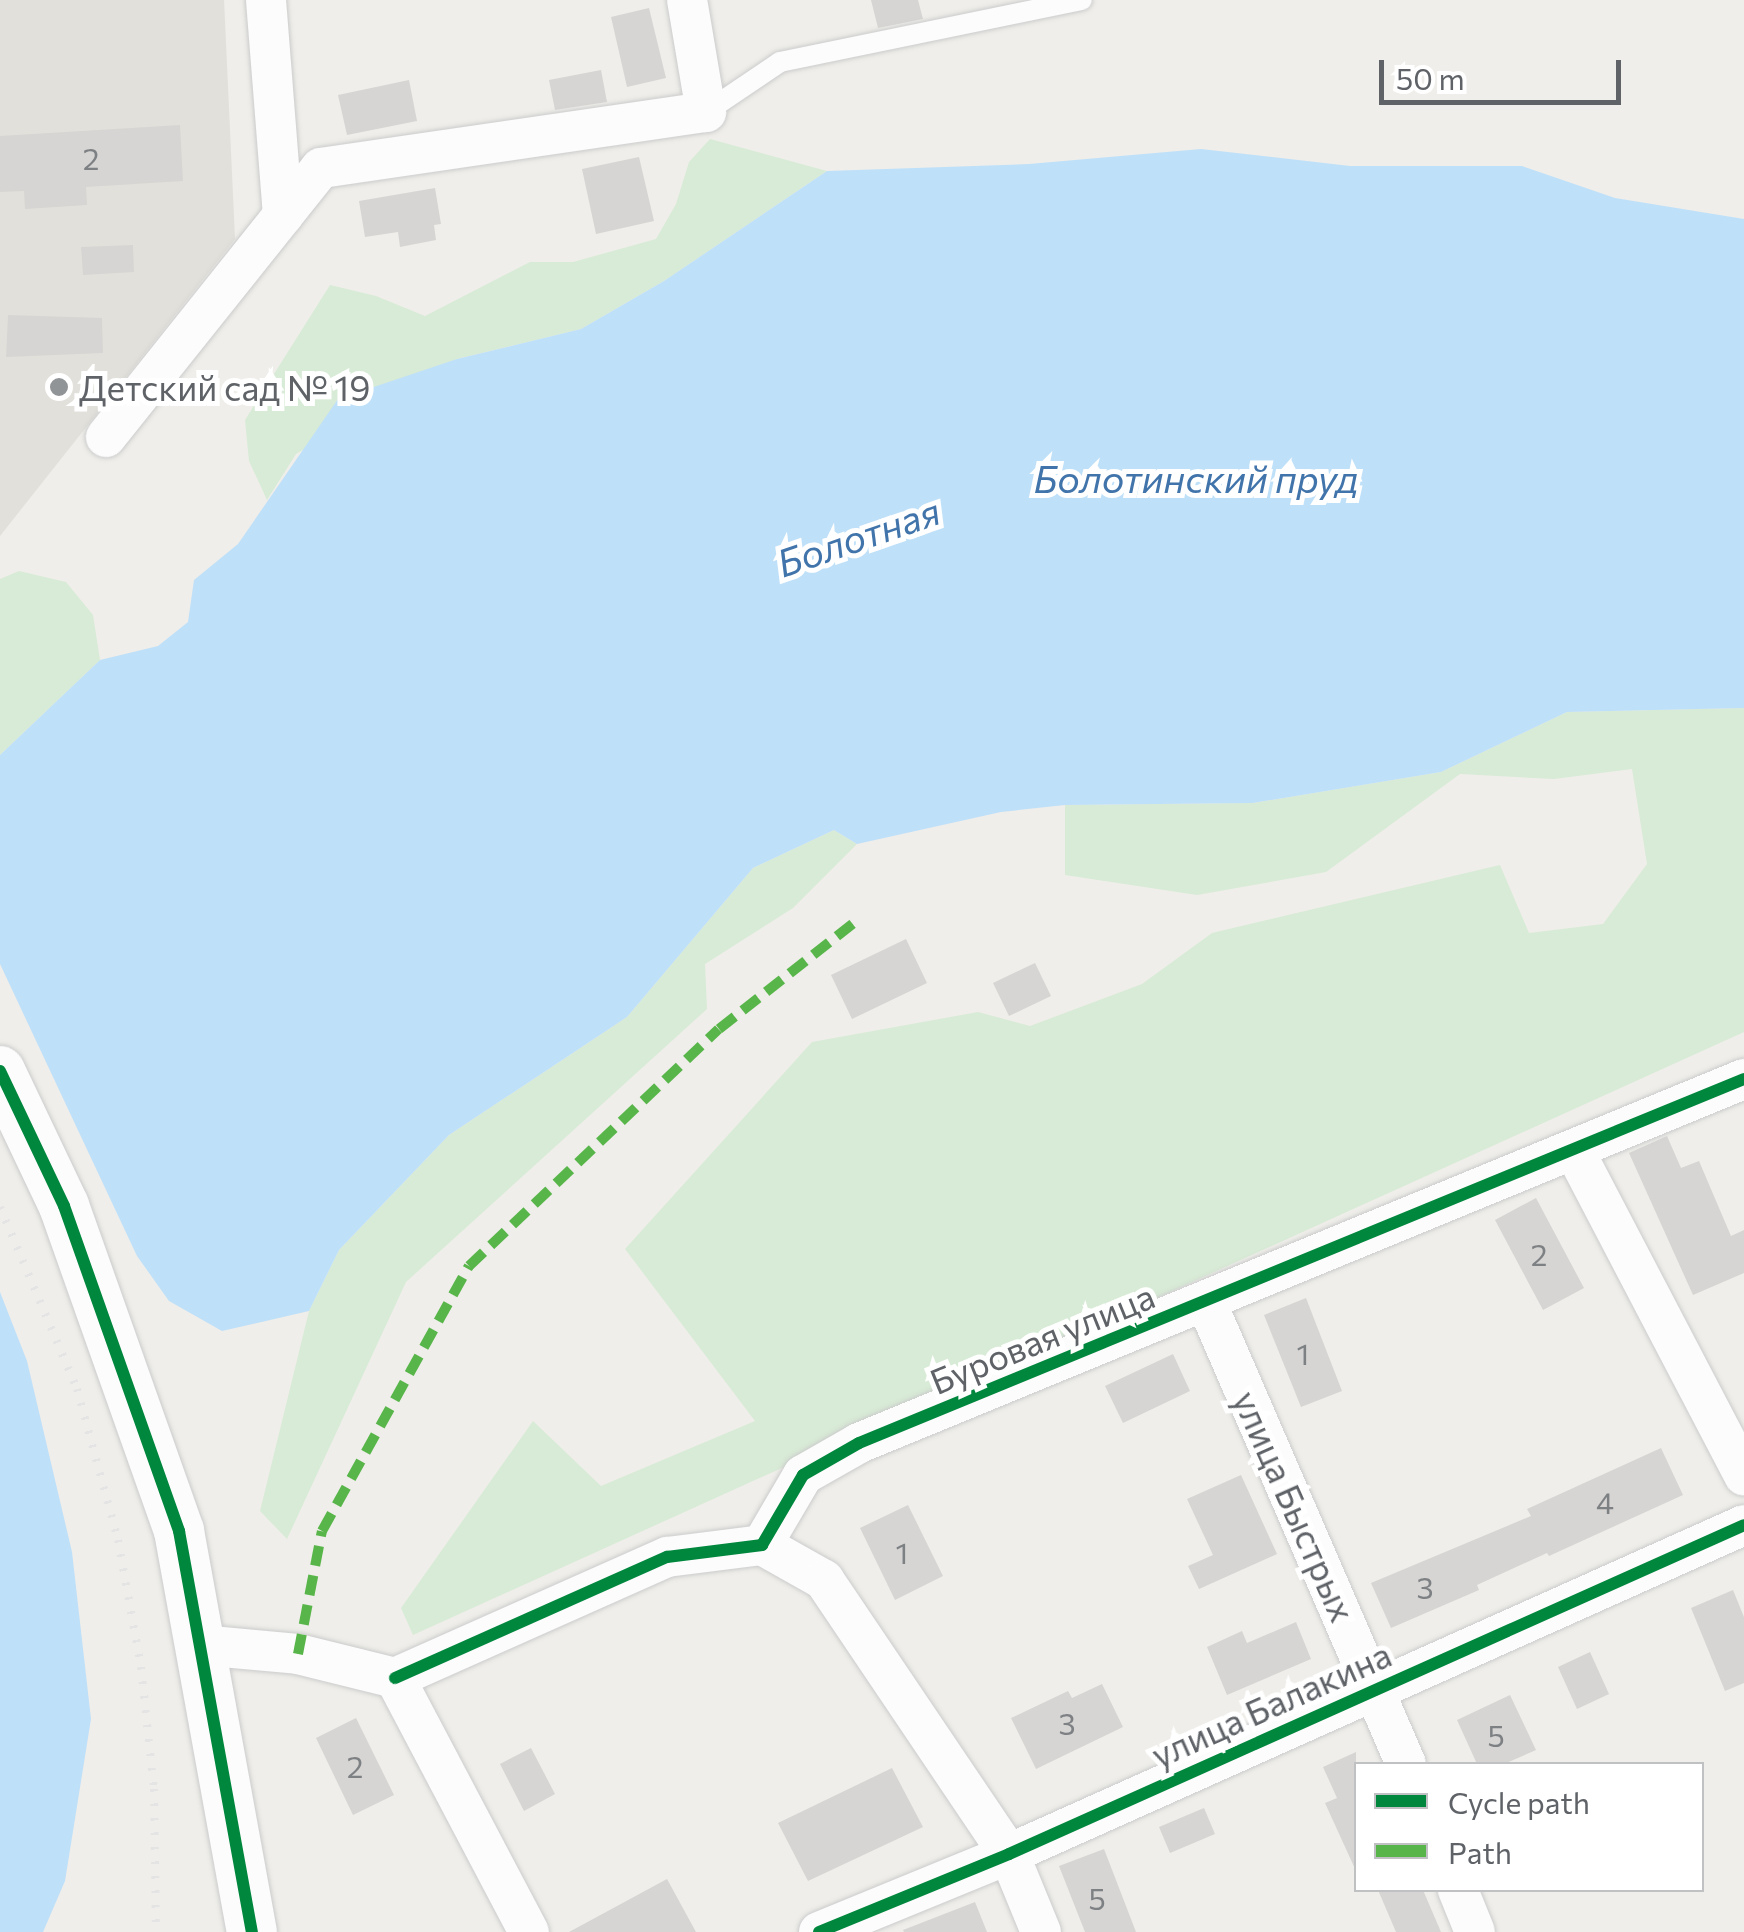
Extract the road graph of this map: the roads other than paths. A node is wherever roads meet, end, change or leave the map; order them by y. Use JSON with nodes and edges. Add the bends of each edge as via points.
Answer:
{"nodes":[{"id":1,"x":266,"y":0,"type":"edge"},
{"id":2,"x":687,"y":0,"type":"edge"},
{"id":3,"x":1082,"y":0,"type":"edge"},
{"id":4,"x":706,"y":112,"type":"junction"},
{"id":5,"x":283,"y":215,"type":"junction"},
{"id":6,"x":106,"y":437,"type":"dead end"},
{"id":7,"x":0,"y":1071,"type":"edge"},
{"id":8,"x":1744,"y":1079,"type":"edge"},
{"id":9,"x":1576,"y":1152,"type":"junction"},
{"id":10,"x":1207,"y":1304,"type":"junction"},
{"id":11,"x":1744,"y":1475,"type":"edge"},
{"id":12,"x":1744,"y":1525,"type":"edge"},
{"id":13,"x":762,"y":1544,"type":"junction"},
{"id":14,"x":200,"y":1645,"type":"junction"},
{"id":15,"x":394,"y":1678,"type":"junction"},
{"id":16,"x":1376,"y":1690,"type":"junction"},
{"id":17,"x":1405,"y":1762,"type":"edge"},
{"id":18,"x":1008,"y":1854,"type":"junction"},
{"id":19,"x":1459,"y":1892,"type":"edge"},
{"id":20,"x":252,"y":1932,"type":"edge"},
{"id":21,"x":529,"y":1932,"type":"edge"},
{"id":22,"x":820,"y":1932,"type":"edge"},
{"id":23,"x":1041,"y":1932,"type":"edge"},
{"id":24,"x":1475,"y":1932,"type":"edge"}],
"edges":[{"from":1,"to":5,"type":"street"},
{"from":2,"to":4,"type":"street"},
{"from":3,"to":4,"type":"lane","via":[[780,62]]},
{"from":4,"to":5,"type":"street","via":[[320,168]]},
{"from":5,"to":6,"type":"street"},
{"from":7,"to":14,"type":"street","via":[[64,1206],[180,1532]]},
{"from":8,"to":9,"type":"street","name":"Буровая улица"},
{"from":9,"to":10,"type":"street","name":"Буровая улица"},
{"from":9,"to":11,"type":"street"},
{"from":10,"to":13,"type":"street","name":"Буровая улица","via":[[859,1443],[802,1475]]},
{"from":10,"to":16,"type":"street","name":"улица Быстрых"},
{"from":12,"to":16,"type":"street","name":"улица Балакина"},
{"from":13,"to":15,"type":"street","via":[[667,1557]]},
{"from":13,"to":18,"type":"street","via":[[824,1580]]},
{"from":14,"to":15,"type":"street","via":[[298,1654]]},
{"from":14,"to":20,"type":"street"},
{"from":15,"to":21,"type":"street"},
{"from":16,"to":17,"type":"street","name":"улица Быстрых"},
{"from":16,"to":18,"type":"street","name":"улица Балакина"},
{"from":18,"to":22,"type":"street","name":"улица Балакина"},
{"from":18,"to":23,"type":"street"},
{"from":19,"to":24,"type":"street"}]}
